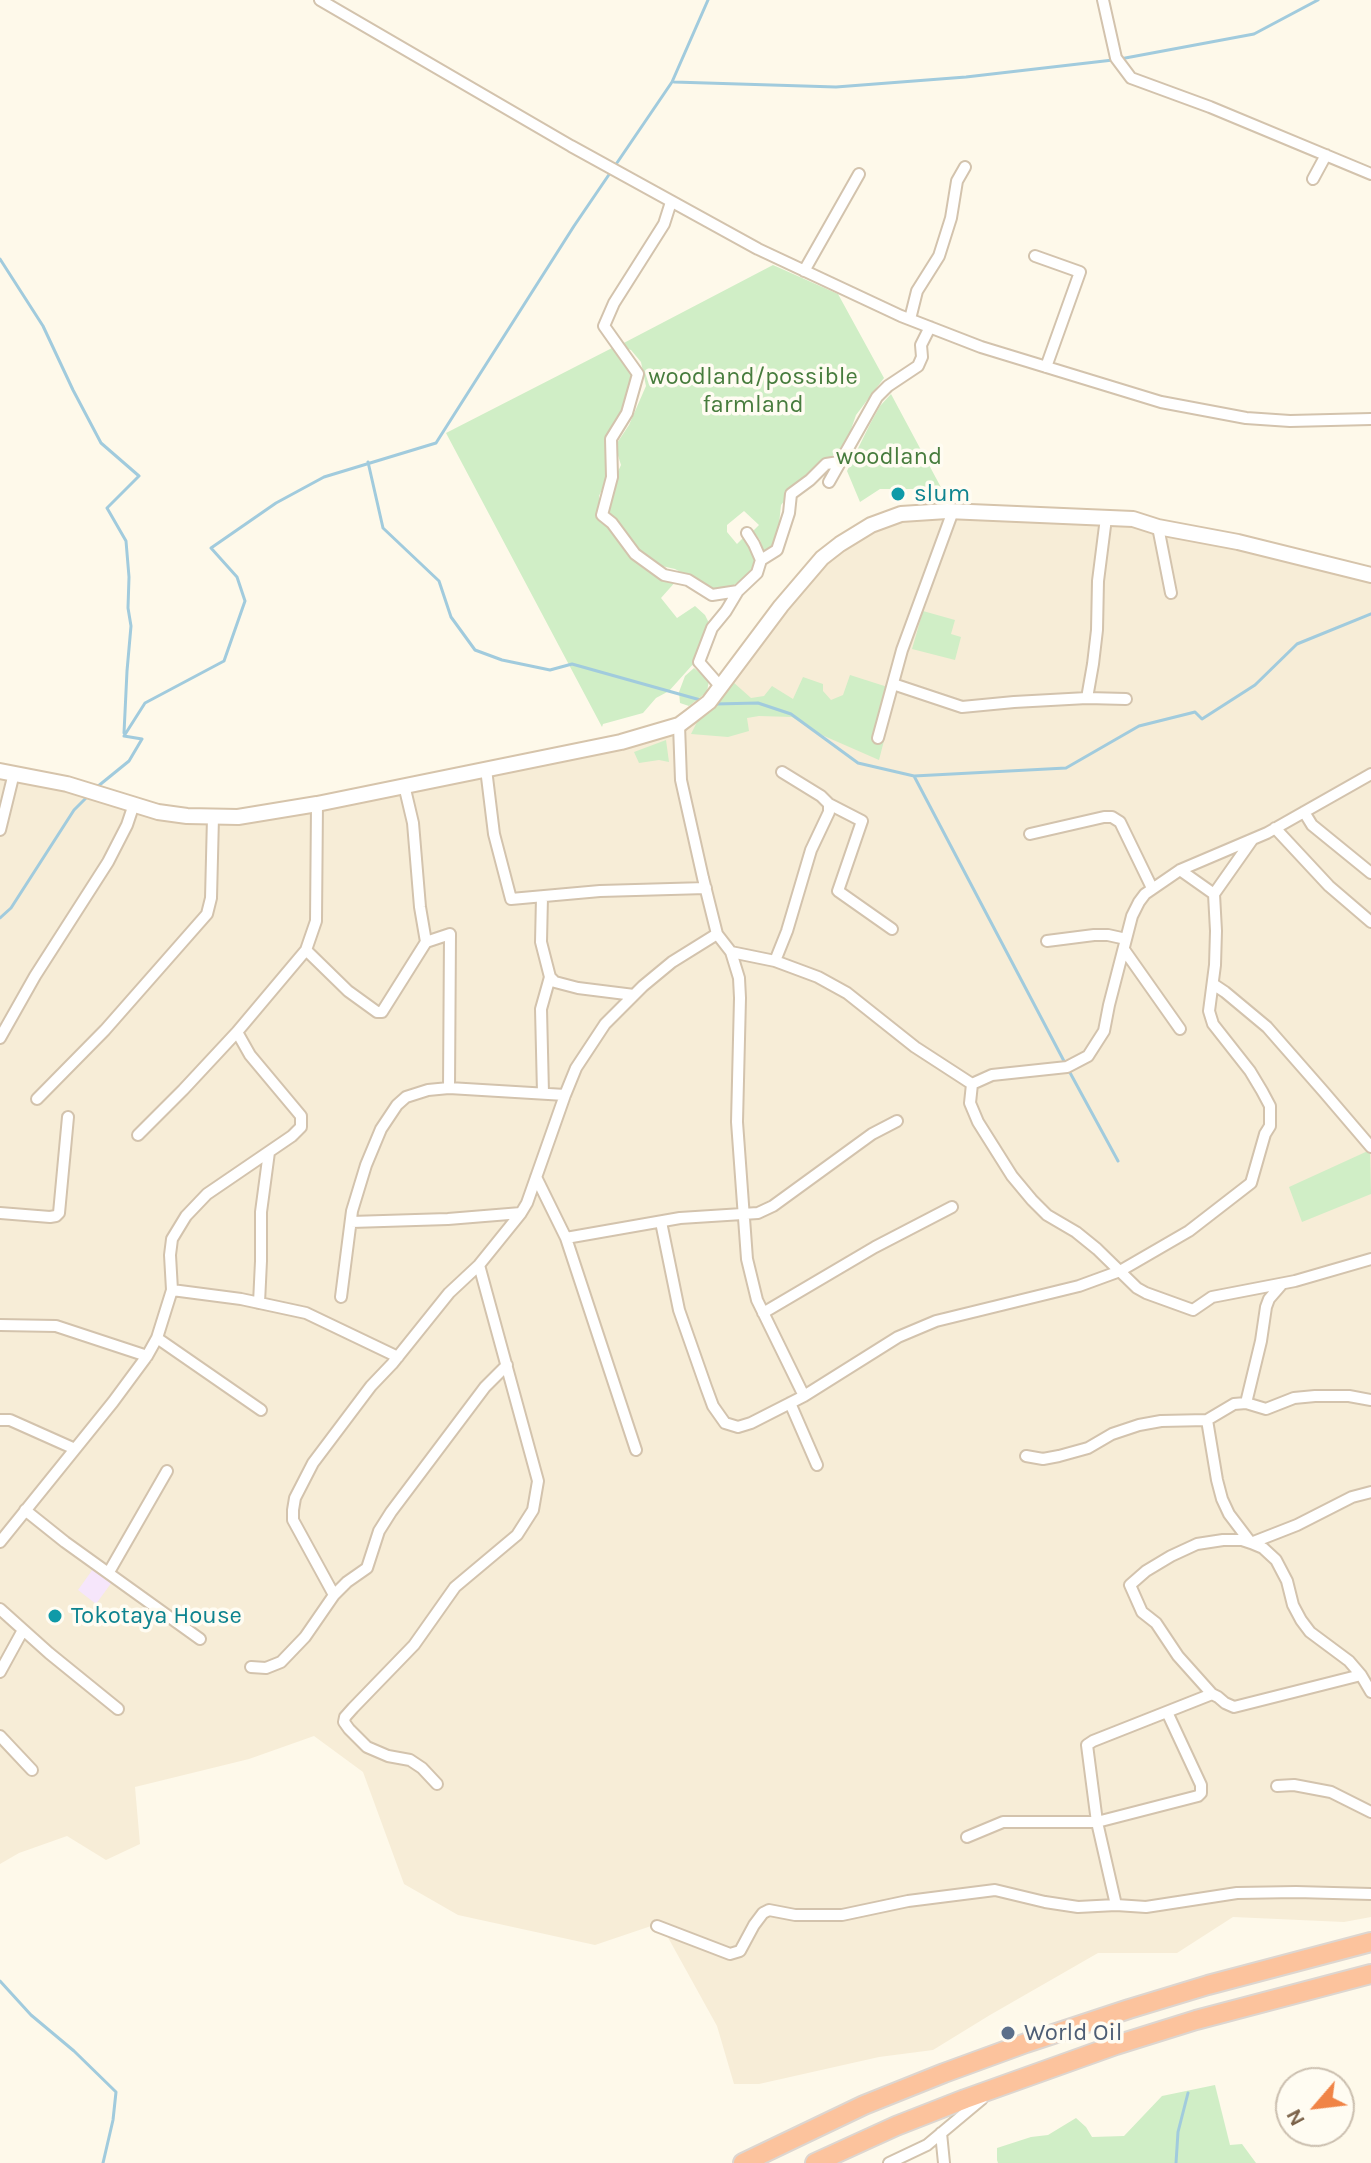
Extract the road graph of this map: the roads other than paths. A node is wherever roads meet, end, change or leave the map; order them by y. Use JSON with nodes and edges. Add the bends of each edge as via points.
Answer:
{"nodes":[{"id":1,"x":320,"y":0,"type":"edge"},
{"id":2,"x":1103,"y":0,"type":"edge"},
{"id":3,"x":1326,"y":155,"type":"junction"},
{"id":4,"x":965,"y":167,"type":"dead end"},
{"id":5,"x":859,"y":174,"type":"dead end"},
{"id":6,"x":1371,"y":174,"type":"edge"},
{"id":7,"x":1313,"y":179,"type":"dead end"},
{"id":8,"x":671,"y":202,"type":"junction"},
{"id":9,"x":1035,"y":256,"type":"dead end"},
{"id":10,"x":804,"y":271,"type":"junction"},
{"id":11,"x":910,"y":319,"type":"junction"},
{"id":12,"x":930,"y":327,"type":"junction"},
{"id":13,"x":1046,"y":367,"type":"junction"},
{"id":14,"x":1371,"y":419,"type":"edge"},
{"id":15,"x":839,"y":462,"type":"junction"},
{"id":16,"x":829,"y":482,"type":"dead end"},
{"id":17,"x":953,"y":511,"type":"junction"},
{"id":18,"x":1106,"y":518,"type":"junction"},
{"id":19,"x":1158,"y":527,"type":"junction"},
{"id":20,"x":747,"y":533,"type":"dead end"},
{"id":21,"x":761,"y":560,"type":"junction"},
{"id":22,"x":1371,"y":575,"type":"edge"},
{"id":23,"x":738,"y":591,"type":"junction"},
{"id":24,"x":1171,"y":593,"type":"dead end"},
{"id":25,"x":893,"y":684,"type":"junction"},
{"id":26,"x":720,"y":686,"type":"junction"},
{"id":27,"x":1087,"y":698,"type":"junction"},
{"id":28,"x":1126,"y":699,"type":"dead end"},
{"id":29,"x":679,"y":725,"type":"junction"},
{"id":30,"x":878,"y":738,"type":"dead end"},
{"id":31,"x":486,"y":769,"type":"junction"},
{"id":32,"x":7,"y":772,"type":"edge"},
{"id":33,"x":782,"y":772,"type":"dead end"},
{"id":34,"x":1371,"y":774,"type":"edge"},
{"id":35,"x":404,"y":785,"type":"junction"},
{"id":36,"x":134,"y":804,"type":"junction"},
{"id":37,"x":317,"y":804,"type":"junction"},
{"id":38,"x":829,"y":804,"type":"junction"},
{"id":39,"x":1304,"y":812,"type":"junction"},
{"id":40,"x":213,"y":817,"type":"junction"},
{"id":41,"x":1275,"y":828,"type":"junction"},
{"id":42,"x":0,"y":830,"type":"edge"},
{"id":43,"x":1030,"y":834,"type":"dead end"},
{"id":44,"x":1252,"y":840,"type":"junction"},
{"id":45,"x":1180,"y":870,"type":"junction"},
{"id":46,"x":1371,"y":873,"type":"edge"},
{"id":47,"x":706,"y":888,"type":"junction"},
{"id":48,"x":1152,"y":888,"type":"junction"},
{"id":49,"x":1214,"y":894,"type":"junction"},
{"id":50,"x":542,"y":897,"type":"junction"},
{"id":51,"x":1371,"y":922,"type":"edge"},
{"id":52,"x":892,"y":929,"type":"dead end"},
{"id":53,"x":717,"y":934,"type":"junction"},
{"id":54,"x":1047,"y":941,"type":"dead end"},
{"id":55,"x":426,"y":942,"type":"junction"},
{"id":56,"x":1126,"y":945,"type":"junction"},
{"id":57,"x":306,"y":950,"type":"junction"},
{"id":58,"x":731,"y":952,"type":"junction"},
{"id":59,"x":775,"y":961,"type":"junction"},
{"id":60,"x":550,"y":977,"type":"junction"},
{"id":61,"x":1213,"y":984,"type":"junction"},
{"id":62,"x":634,"y":995,"type":"junction"},
{"id":63,"x":1180,"y":1029,"type":"dead end"},
{"id":64,"x":237,"y":1032,"type":"junction"},
{"id":65,"x":0,"y":1038,"type":"edge"},
{"id":66,"x":972,"y":1084,"type":"junction"},
{"id":67,"x":449,"y":1088,"type":"junction"},
{"id":68,"x":543,"y":1093,"type":"junction"},
{"id":69,"x":565,"y":1095,"type":"junction"},
{"id":70,"x":37,"y":1099,"type":"dead end"},
{"id":71,"x":68,"y":1117,"type":"dead end"},
{"id":72,"x":897,"y":1121,"type":"dead end"},
{"id":73,"x":138,"y":1135,"type":"dead end"},
{"id":74,"x":1371,"y":1147,"type":"edge"},
{"id":75,"x":269,"y":1152,"type":"junction"},
{"id":76,"x":536,"y":1177,"type":"junction"},
{"id":77,"x":952,"y":1207,"type":"dead end"},
{"id":78,"x":0,"y":1213,"type":"edge"},
{"id":79,"x":521,"y":1213,"type":"junction"},
{"id":80,"x":743,"y":1215,"type":"junction"},
{"id":81,"x":351,"y":1222,"type":"junction"},
{"id":82,"x":661,"y":1222,"type":"junction"},
{"id":83,"x":566,"y":1238,"type":"junction"},
{"id":84,"x":1371,"y":1259,"type":"edge"},
{"id":85,"x":479,"y":1265,"type":"junction"},
{"id":86,"x":1120,"y":1271,"type":"junction"},
{"id":87,"x":1282,"y":1284,"type":"junction"},
{"id":88,"x":172,"y":1290,"type":"junction"},
{"id":89,"x":1250,"y":1290,"type":"junction"},
{"id":90,"x":341,"y":1297,"type":"dead end"},
{"id":91,"x":259,"y":1303,"type":"junction"},
{"id":92,"x":1266,"y":1307,"type":"junction"},
{"id":93,"x":763,"y":1313,"type":"junction"},
{"id":94,"x":0,"y":1325,"type":"edge"},
{"id":95,"x":157,"y":1338,"type":"junction"},
{"id":96,"x":147,"y":1356,"type":"junction"},
{"id":97,"x":398,"y":1357,"type":"junction"},
{"id":98,"x":507,"y":1365,"type":"junction"},
{"id":99,"x":804,"y":1396,"type":"junction"},
{"id":100,"x":1371,"y":1400,"type":"edge"},
{"id":101,"x":790,"y":1403,"type":"junction"},
{"id":102,"x":1246,"y":1403,"type":"junction"},
{"id":103,"x":261,"y":1410,"type":"dead end"},
{"id":104,"x":0,"y":1420,"type":"edge"},
{"id":105,"x":1207,"y":1420,"type":"junction"},
{"id":106,"x":75,"y":1449,"type":"junction"},
{"id":107,"x":636,"y":1450,"type":"dead end"},
{"id":108,"x":1026,"y":1456,"type":"dead end"},
{"id":109,"x":817,"y":1465,"type":"dead end"},
{"id":110,"x":167,"y":1471,"type":"dead end"},
{"id":111,"x":1371,"y":1492,"type":"edge"},
{"id":112,"x":25,"y":1510,"type":"junction"},
{"id":113,"x":0,"y":1542,"type":"edge"},
{"id":114,"x":1251,"y":1543,"type":"junction"},
{"id":115,"x":109,"y":1572,"type":"junction"},
{"id":116,"x":334,"y":1595,"type":"junction"},
{"id":117,"x":0,"y":1609,"type":"edge"},
{"id":118,"x":23,"y":1630,"type":"junction"},
{"id":119,"x":200,"y":1639,"type":"dead end"},
{"id":120,"x":251,"y":1667,"type":"dead end"},
{"id":121,"x":0,"y":1672,"type":"edge"},
{"id":122,"x":1361,"y":1675,"type":"junction"},
{"id":123,"x":1371,"y":1692,"type":"edge"},
{"id":124,"x":1212,"y":1694,"type":"junction"},
{"id":125,"x":118,"y":1709,"type":"dead end"},
{"id":126,"x":1167,"y":1712,"type":"junction"},
{"id":127,"x":0,"y":1736,"type":"edge"},
{"id":128,"x":32,"y":1770,"type":"dead end"},
{"id":129,"x":437,"y":1784,"type":"dead end"},
{"id":130,"x":1277,"y":1786,"type":"dead end"},
{"id":131,"x":1371,"y":1812,"type":"edge"},
{"id":132,"x":1097,"y":1822,"type":"junction"},
{"id":133,"x":967,"y":1837,"type":"dead end"},
{"id":134,"x":1371,"y":1894,"type":"edge"},
{"id":135,"x":1116,"y":1905,"type":"junction"},
{"id":136,"x":657,"y":1926,"type":"dead end"},
{"id":137,"x":1371,"y":1942,"type":"edge"},
{"id":138,"x":1371,"y":1974,"type":"edge"},
{"id":139,"x":996,"y":2087,"type":"junction"},
{"id":140,"x":941,"y":2133,"type":"junction"},
{"id":141,"x":743,"y":2163,"type":"edge"},
{"id":142,"x":815,"y":2163,"type":"edge"},
{"id":143,"x":889,"y":2163,"type":"edge"},
{"id":144,"x":944,"y":2163,"type":"edge"}],
"edges":[{"from":1,"to":8,"type":"street"},
{"from":2,"to":3,"type":"street","via":[[1116,58],[1131,78]]},
{"from":3,"to":6,"type":"street"},
{"from":3,"to":7,"type":"street"},
{"from":4,"to":11,"type":"street","via":[[939,256],[917,291]]},
{"from":5,"to":10,"type":"street"},
{"from":8,"to":10,"type":"street"},
{"from":8,"to":23,"type":"street","via":[[664,224],[604,326],[638,374],[627,413],[611,439],[612,477],[602,515],[635,554],[664,575],[688,580],[712,595]]},
{"from":9,"to":13,"type":"street","via":[[1080,272]]},
{"from":10,"to":11,"type":"street"},
{"from":11,"to":12,"type":"street"},
{"from":12,"to":13,"type":"street"},
{"from":12,"to":15,"type":"street","via":[[918,366],[877,397]]},
{"from":13,"to":14,"type":"street","via":[[1209,412],[1290,421]]},
{"from":15,"to":16,"type":"street"},
{"from":15,"to":21,"type":"street","via":[[826,464],[791,494],[777,550]]},
{"from":17,"to":18,"type":"main road"},
{"from":17,"to":25,"type":"street"},
{"from":17,"to":26,"type":"main road","via":[[901,514],[840,544],[781,606]]},
{"from":18,"to":19,"type":"main road"},
{"from":18,"to":27,"type":"street"},
{"from":19,"to":22,"type":"main road"},
{"from":19,"to":24,"type":"street"},
{"from":20,"to":21,"type":"street"},
{"from":21,"to":23,"type":"street","via":[[757,573]]},
{"from":23,"to":26,"type":"street","via":[[712,628],[699,662]]},
{"from":25,"to":27,"type":"street","via":[[962,707]]},
{"from":25,"to":30,"type":"street"},
{"from":26,"to":29,"type":"main road","via":[[709,702]]},
{"from":27,"to":28,"type":"street"},
{"from":29,"to":31,"type":"main road"},
{"from":29,"to":47,"type":"street","via":[[681,780]]},
{"from":31,"to":35,"type":"main road"},
{"from":31,"to":50,"type":"street","via":[[509,897]]},
{"from":32,"to":36,"type":"main road"},
{"from":32,"to":42,"type":"street"},
{"from":33,"to":38,"type":"street"},
{"from":34,"to":39,"type":"street"},
{"from":35,"to":37,"type":"main road"},
{"from":35,"to":55,"type":"street"},
{"from":36,"to":40,"type":"main road"},
{"from":36,"to":65,"type":"street","via":[[108,862]]},
{"from":37,"to":40,"type":"main road"},
{"from":37,"to":57,"type":"street","via":[[316,921]]},
{"from":38,"to":52,"type":"street","via":[[862,821],[838,891]]},
{"from":38,"to":59,"type":"street"},
{"from":39,"to":41,"type":"street"},
{"from":39,"to":46,"type":"street","via":[[1312,825]]},
{"from":40,"to":70,"type":"street","via":[[207,914]]},
{"from":41,"to":44,"type":"street"},
{"from":41,"to":51,"type":"street"},
{"from":43,"to":48,"type":"street","via":[[1112,817],[1120,822]]},
{"from":44,"to":45,"type":"street"},
{"from":44,"to":49,"type":"street"},
{"from":45,"to":48,"type":"street"},
{"from":45,"to":49,"type":"street"},
{"from":47,"to":50,"type":"street"},
{"from":47,"to":53,"type":"street"},
{"from":48,"to":56,"type":"street","via":[[1132,916]]},
{"from":49,"to":61,"type":"street"},
{"from":50,"to":60,"type":"street","via":[[541,942]]},
{"from":53,"to":58,"type":"street"},
{"from":53,"to":62,"type":"street","via":[[672,962]]},
{"from":54,"to":56,"type":"street","via":[[1108,935]]},
{"from":55,"to":57,"type":"street","via":[[382,1012],[348,991]]},
{"from":55,"to":67,"type":"street","via":[[450,934]]},
{"from":56,"to":63,"type":"street"},
{"from":56,"to":66,"type":"street","via":[[1104,1031],[1088,1056],[1067,1067],[992,1075]]},
{"from":57,"to":64,"type":"street"},
{"from":58,"to":59,"type":"street"},
{"from":58,"to":80,"type":"street","via":[[740,998],[737,1122]]},
{"from":59,"to":66,"type":"street","via":[[847,993]]},
{"from":60,"to":62,"type":"street","via":[[578,988]]},
{"from":60,"to":68,"type":"street","via":[[541,1009]]},
{"from":61,"to":74,"type":"street","via":[[1267,1027]]},
{"from":61,"to":86,"type":"street","via":[[1213,1024],[1270,1106],[1270,1126],[1253,1179],[1189,1231]]},
{"from":62,"to":69,"type":"street","via":[[589,1045]]},
{"from":64,"to":73,"type":"street"},
{"from":64,"to":75,"type":"street","via":[[301,1116],[301,1127]]},
{"from":66,"to":86,"type":"street","via":[[974,1113],[1012,1176],[1040,1209]]},
{"from":67,"to":68,"type":"street"},
{"from":67,"to":81,"type":"street","via":[[406,1097],[397,1105],[366,1165]]},
{"from":68,"to":69,"type":"street"},
{"from":69,"to":76,"type":"street"},
{"from":71,"to":78,"type":"street","via":[[59,1213]]},
{"from":72,"to":80,"type":"street","via":[[773,1206]]},
{"from":75,"to":88,"type":"street","via":[[207,1194],[186,1216],[172,1239]]},
{"from":75,"to":91,"type":"street","via":[[261,1212]]},
{"from":76,"to":79,"type":"street"},
{"from":76,"to":83,"type":"street"},
{"from":77,"to":93,"type":"street"},
{"from":79,"to":81,"type":"street"},
{"from":79,"to":85,"type":"street"},
{"from":80,"to":82,"type":"street"},
{"from":80,"to":93,"type":"street","via":[[747,1259]]},
{"from":81,"to":90,"type":"street"},
{"from":82,"to":83,"type":"street"},
{"from":82,"to":101,"type":"street","via":[[679,1310],[713,1406],[725,1423],[738,1427]]},
{"from":83,"to":107,"type":"street"},
{"from":84,"to":87,"type":"street"},
{"from":85,"to":97,"type":"street","via":[[449,1293]]},
{"from":85,"to":98,"type":"street"},
{"from":86,"to":89,"type":"street","via":[[1146,1293],[1193,1310],[1212,1297]]},
{"from":86,"to":99,"type":"street","via":[[936,1321],[898,1337]]},
{"from":87,"to":89,"type":"street"},
{"from":87,"to":92,"type":"street"},
{"from":88,"to":91,"type":"street"},
{"from":88,"to":95,"type":"street"},
{"from":89,"to":92,"type":"street","via":[[1265,1300]]},
{"from":91,"to":97,"type":"street","via":[[306,1313]]},
{"from":92,"to":102,"type":"street"},
{"from":93,"to":99,"type":"street"},
{"from":94,"to":96,"type":"street","via":[[56,1326]]},
{"from":95,"to":96,"type":"street"},
{"from":95,"to":103,"type":"street"},
{"from":96,"to":106,"type":"street"},
{"from":97,"to":116,"type":"street","via":[[313,1463],[295,1498],[293,1520]]},
{"from":98,"to":116,"type":"street","via":[[391,1512],[367,1568]]},
{"from":98,"to":129,"type":"street","via":[[538,1481],[533,1510],[517,1535],[455,1587],[414,1645],[344,1722],[367,1747],[410,1760]]},
{"from":99,"to":101,"type":"street"},
{"from":100,"to":102,"type":"street","via":[[1315,1396],[1266,1409]]},
{"from":101,"to":109,"type":"street"},
{"from":102,"to":105,"type":"street"},
{"from":104,"to":106,"type":"street"},
{"from":105,"to":108,"type":"street","via":[[1139,1425],[1078,1451],[1043,1459]]},
{"from":105,"to":114,"type":"street","via":[[1222,1499]]},
{"from":106,"to":112,"type":"street"},
{"from":110,"to":115,"type":"street"},
{"from":111,"to":114,"type":"street"},
{"from":112,"to":113,"type":"street"},
{"from":112,"to":115,"type":"street"},
{"from":114,"to":122,"type":"street","via":[[1276,1560],[1310,1632]]},
{"from":114,"to":124,"type":"street","via":[[1197,1544],[1130,1585],[1142,1612]]},
{"from":115,"to":119,"type":"street"},
{"from":116,"to":120,"type":"street","via":[[281,1662]]},
{"from":117,"to":118,"type":"street"},
{"from":118,"to":121,"type":"street"},
{"from":118,"to":125,"type":"street"},
{"from":122,"to":123,"type":"street"},
{"from":122,"to":124,"type":"street","via":[[1234,1707]]},
{"from":124,"to":126,"type":"street"},
{"from":126,"to":132,"type":"street","via":[[1087,1745]]},
{"from":126,"to":132,"type":"street","via":[[1201,1793]]},
{"from":127,"to":128,"type":"street"},
{"from":130,"to":131,"type":"street","via":[[1331,1792]]},
{"from":132,"to":133,"type":"street","via":[[1003,1822]]},
{"from":132,"to":135,"type":"street"},
{"from":134,"to":135,"type":"street","via":[[1237,1893],[1154,1906]]},
{"from":135,"to":136,"type":"street","via":[[1078,1907],[995,1890],[842,1915],[769,1910],[740,1951],[730,1954]]},
{"from":137,"to":141,"type":"highway","via":[[1049,2035],[864,2105]]},
{"from":138,"to":139,"type":"highway","via":[[1196,2020]]},
{"from":139,"to":140,"type":"street"},
{"from":139,"to":142,"type":"highway"},
{"from":140,"to":143,"type":"street"},
{"from":140,"to":144,"type":"street"}]}
